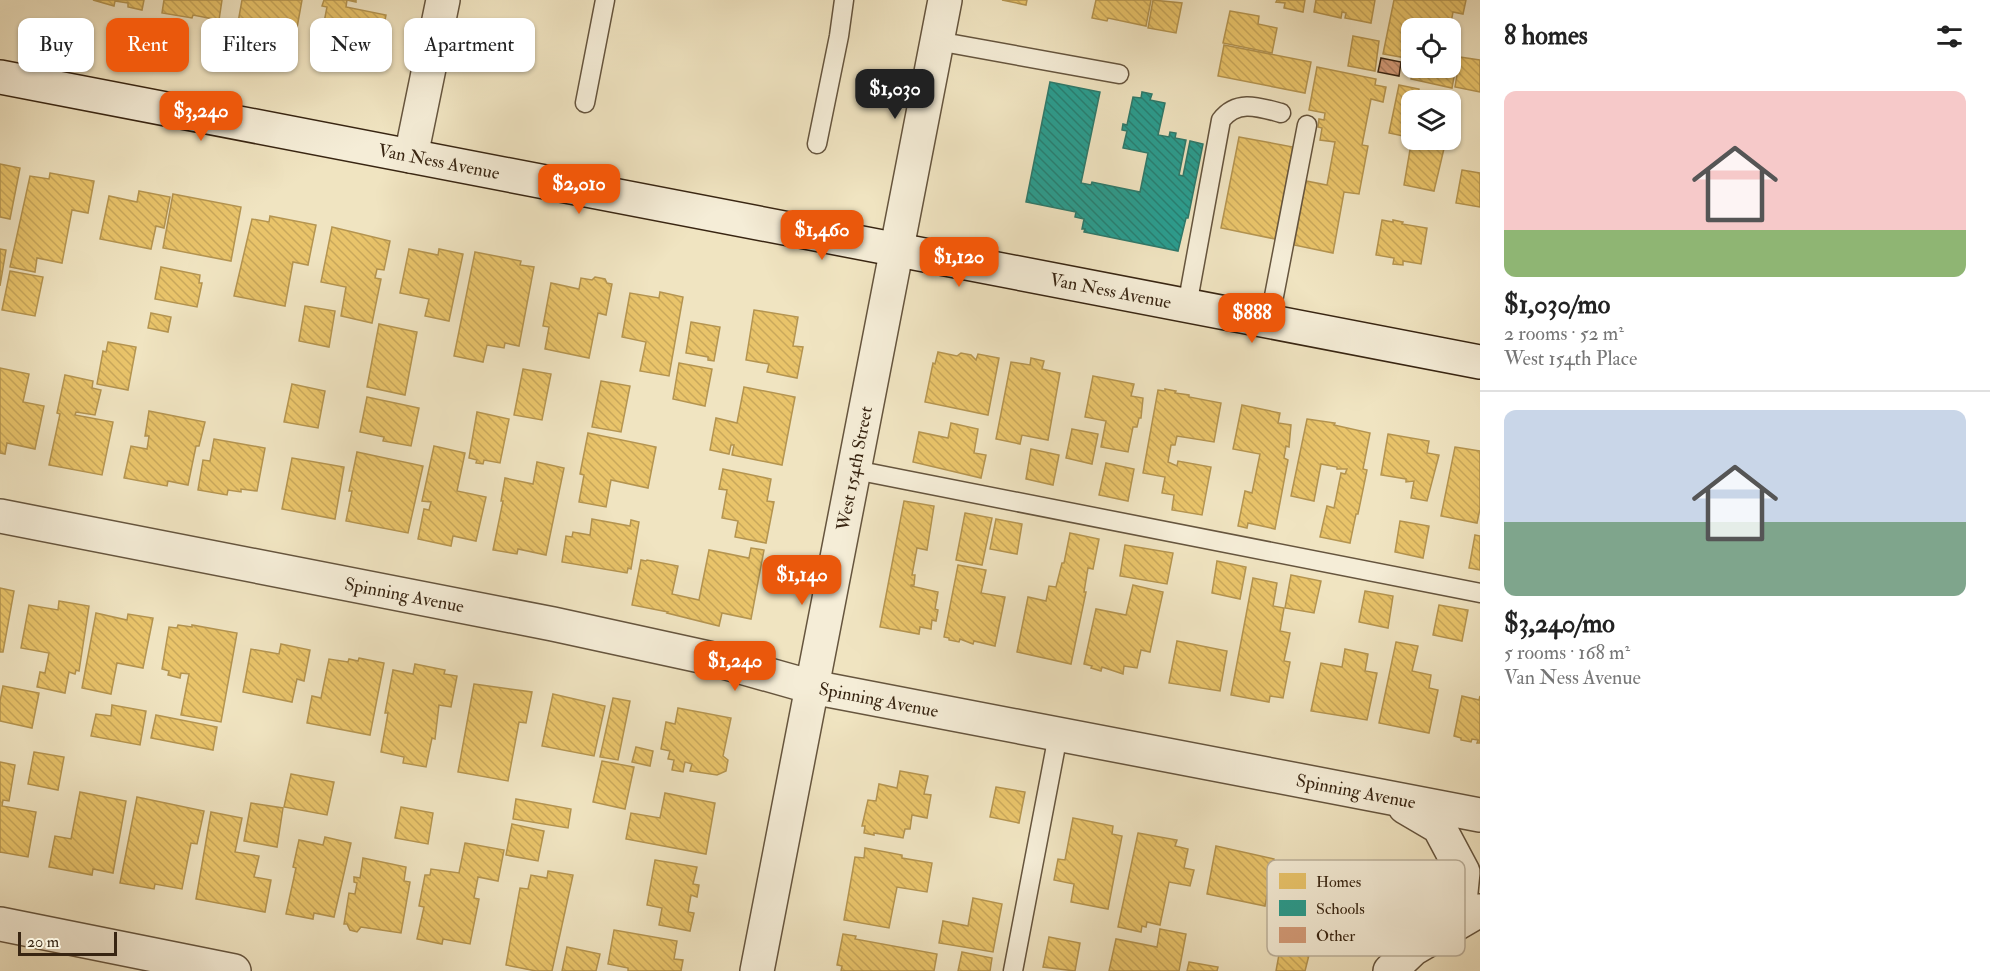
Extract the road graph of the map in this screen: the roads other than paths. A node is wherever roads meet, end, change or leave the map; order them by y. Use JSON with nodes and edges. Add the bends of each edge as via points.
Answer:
{"nodes":[{"id":1,"x":443,"y":0,"type":"edge"},
{"id":2,"x":604,"y":0,"type":"edge"},
{"id":3,"x":844,"y":0,"type":"edge"},
{"id":4,"x":945,"y":0,"type":"edge"},
{"id":5,"x":937,"y":41,"type":"junction"},
{"id":6,"x":1119,"y":74,"type":"dead end"},
{"id":7,"x":0,"y":77,"type":"edge"},
{"id":8,"x":585,"y":103,"type":"dead end"},
{"id":9,"x":1281,"y":113,"type":"dead end"},
{"id":10,"x":1307,"y":125,"type":"dead end"},
{"id":11,"x":817,"y":144,"type":"dead end"},
{"id":12,"x":411,"y":156,"type":"junction"},
{"id":13,"x":896,"y":249,"type":"junction"},
{"id":14,"x":1187,"y":306,"type":"junction"},
{"id":15,"x":1269,"y":321,"type":"junction"},
{"id":16,"x":1480,"y":362,"type":"edge"},
{"id":17,"x":855,"y":470,"type":"junction"},
{"id":18,"x":0,"y":516,"type":"edge"},
{"id":19,"x":1480,"y":594,"type":"edge"},
{"id":20,"x":812,"y":687,"type":"junction"},
{"id":21,"x":1058,"y":735,"type":"junction"},
{"id":22,"x":1390,"y":798,"type":"junction"},
{"id":23,"x":1480,"y":815,"type":"edge"},
{"id":24,"x":1457,"y":860,"type":"edge"},
{"id":25,"x":1465,"y":880,"type":"edge"},
{"id":26,"x":1470,"y":921,"type":"edge"},
{"id":27,"x":0,"y":924,"type":"edge"},
{"id":28,"x":1406,"y":956,"type":"edge"},
{"id":29,"x":234,"y":971,"type":"edge"},
{"id":30,"x":757,"y":971,"type":"edge"},
{"id":31,"x":1013,"y":971,"type":"edge"},
{"id":32,"x":1390,"y":971,"type":"edge"}],
"edges":[{"from":1,"to":12,"type":"street"},
{"from":2,"to":8,"type":"lane"},
{"from":3,"to":11,"type":"lane"},
{"from":4,"to":5,"type":"street","name":"West 154th Street"},
{"from":5,"to":6,"type":"lane"},
{"from":5,"to":13,"type":"street","name":"West 154th Street"},
{"from":7,"to":12,"type":"street","name":"Van Ness Avenue"},
{"from":9,"to":14,"type":"lane","via":[[1241,107],[1227,111],[1221,120]]},
{"from":10,"to":15,"type":"lane"},
{"from":12,"to":13,"type":"street","name":"Van Ness Avenue"},
{"from":13,"to":14,"type":"street","name":"Van Ness Avenue"},
{"from":13,"to":17,"type":"street","name":"West 154th Street"},
{"from":14,"to":15,"type":"street","name":"Van Ness Avenue"},
{"from":15,"to":16,"type":"street","name":"Van Ness Avenue"},
{"from":17,"to":19,"type":"lane"},
{"from":17,"to":20,"type":"street","name":"West 154th Street"},
{"from":18,"to":20,"type":"street","name":"Spinning Avenue","via":[[553,624],[709,658]]},
{"from":20,"to":21,"type":"street","name":"Spinning Avenue"},
{"from":20,"to":30,"type":"street","name":"West 154th Street"},
{"from":21,"to":22,"type":"street","name":"Spinning Avenue"},
{"from":21,"to":31,"type":"lane"},
{"from":22,"to":23,"type":"street","name":"Spinning Avenue"},
{"from":22,"to":24,"type":"street","via":[[1439,827]]},
{"from":25,"to":26,"type":"street"},
{"from":27,"to":29,"type":"street"},
{"from":28,"to":32,"type":"street"}]}
